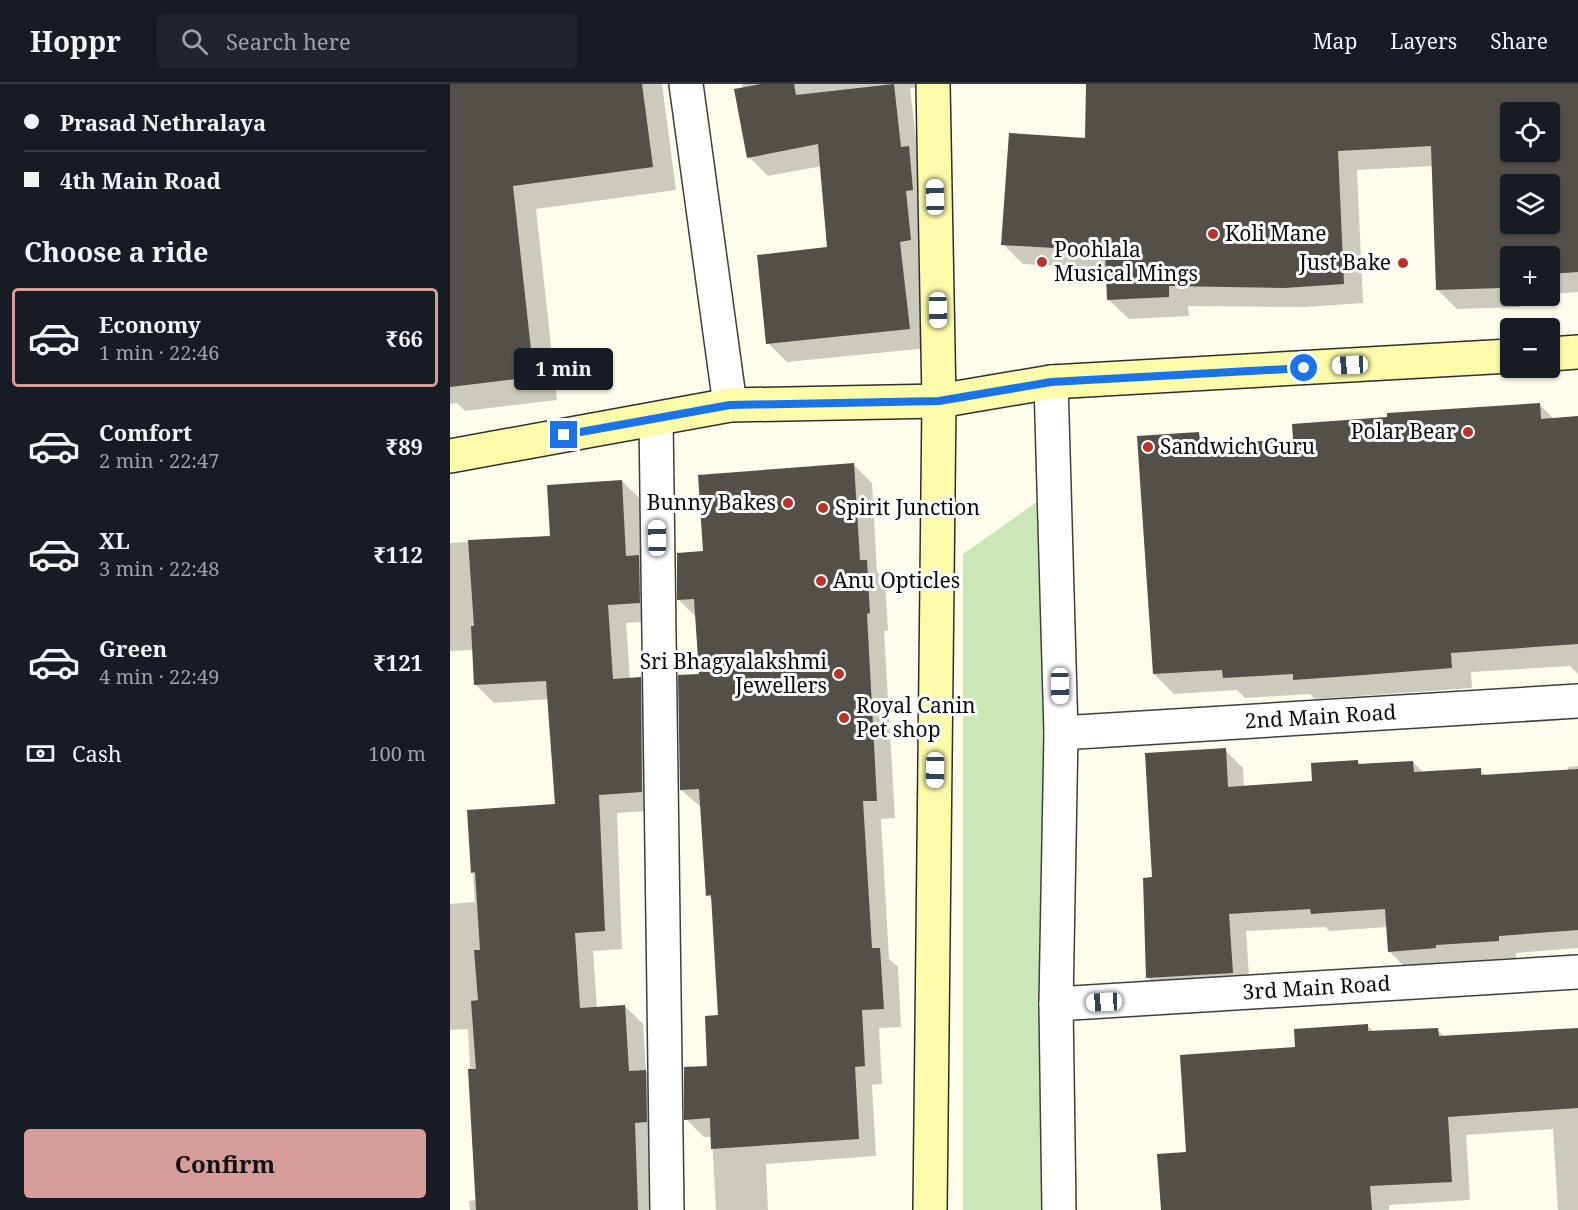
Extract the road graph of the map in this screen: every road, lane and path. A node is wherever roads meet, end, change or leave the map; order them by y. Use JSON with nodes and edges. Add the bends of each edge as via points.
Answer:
{"nodes":[{"id":1,"x":686,"y":84,"type":"edge"},
{"id":2,"x":933,"y":84,"type":"edge"},
{"id":3,"x":1578,"y":352,"type":"edge"},
{"id":4,"x":1560,"y":353,"type":"edge"},
{"id":5,"x":1500,"y":357,"type":"edge"},
{"id":6,"x":1051,"y":382,"type":"junction"},
{"id":7,"x":939,"y":401,"type":"junction"},
{"id":8,"x":730,"y":405,"type":"junction"},
{"id":9,"x":656,"y":418,"type":"junction"},
{"id":10,"x":450,"y":456,"type":"edge"},
{"id":11,"x":1578,"y":701,"type":"edge"},
{"id":12,"x":1061,"y":733,"type":"junction"},
{"id":13,"x":1578,"y":972,"type":"edge"},
{"id":14,"x":1056,"y":1004,"type":"junction"},
{"id":15,"x":667,"y":1210,"type":"edge"},
{"id":16,"x":930,"y":1210,"type":"edge"},
{"id":17,"x":1059,"y":1210,"type":"edge"}],
"edges":[{"from":1,"to":8,"type":"street"},
{"from":2,"to":7,"type":"main road"},
{"from":3,"to":4,"type":"main road"},
{"from":5,"to":6,"type":"main road"},
{"from":6,"to":7,"type":"main road"},
{"from":6,"to":12,"type":"street"},
{"from":7,"to":8,"type":"main road"},
{"from":7,"to":16,"type":"main road"},
{"from":8,"to":9,"type":"main road"},
{"from":9,"to":10,"type":"main road"},
{"from":9,"to":15,"type":"street"},
{"from":11,"to":12,"type":"street","name":"2nd Main Road"},
{"from":12,"to":14,"type":"street"},
{"from":13,"to":14,"type":"street","name":"3rd Main Road"},
{"from":14,"to":17,"type":"street"}]}
